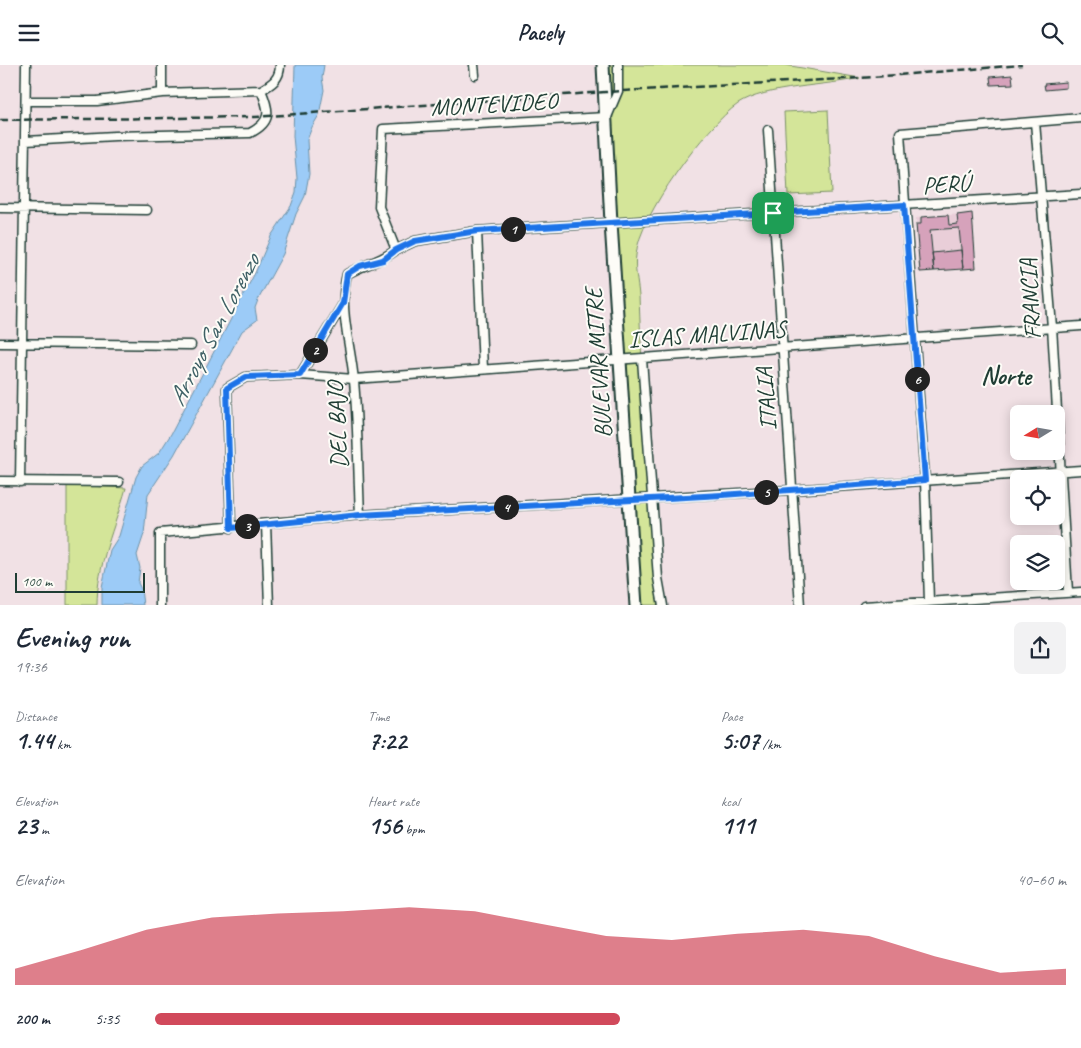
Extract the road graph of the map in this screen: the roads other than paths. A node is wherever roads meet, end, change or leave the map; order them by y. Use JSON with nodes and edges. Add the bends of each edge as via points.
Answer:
{"nodes":[{"id":1,"x":26,"y":65,"type":"edge"},
{"id":2,"x":162,"y":65,"type":"edge"},
{"id":3,"x":280,"y":65,"type":"edge"},
{"id":4,"x":474,"y":65,"type":"edge"},
{"id":5,"x":603,"y":65,"type":"edge"},
{"id":6,"x":618,"y":65,"type":"edge"},
{"id":7,"x":475,"y":75,"type":"dead end"},
{"id":8,"x":261,"y":90,"type":"junction"},
{"id":9,"x":162,"y":93,"type":"junction"},
{"id":10,"x":26,"y":101,"type":"junction"},
{"id":11,"x":607,"y":117,"type":"junction"},
{"id":12,"x":1081,"y":118,"type":"edge"},
{"id":13,"x":1035,"y":122,"type":"junction"},
{"id":14,"x":768,"y":130,"type":"dead end"},
{"id":15,"x":26,"y":141,"type":"junction"},
{"id":16,"x":1081,"y":194,"type":"edge"},
{"id":17,"x":1042,"y":197,"type":"junction"},
{"id":18,"x":904,"y":205,"type":"junction"},
{"id":19,"x":0,"y":208,"type":"edge"},
{"id":20,"x":25,"y":209,"type":"junction"},
{"id":21,"x":147,"y":210,"type":"dead end"},
{"id":22,"x":773,"y":213,"type":"junction"},
{"id":23,"x":611,"y":223,"type":"junction"},
{"id":24,"x":477,"y":231,"type":"junction"},
{"id":25,"x":396,"y":250,"type":"junction"},
{"id":26,"x":343,"y":303,"type":"junction"},
{"id":27,"x":1081,"y":326,"type":"edge"},
{"id":28,"x":1052,"y":327,"type":"junction"},
{"id":29,"x":914,"y":339,"type":"junction"},
{"id":30,"x":0,"y":343,"type":"edge"},
{"id":31,"x":22,"y":343,"type":"junction"},
{"id":32,"x":191,"y":345,"type":"dead end"},
{"id":33,"x":782,"y":348,"type":"junction"},
{"id":34,"x":620,"y":359,"type":"junction"},
{"id":35,"x":642,"y":359,"type":"junction"},
{"id":36,"x":483,"y":369,"type":"junction"},
{"id":37,"x":300,"y":375,"type":"junction"},
{"id":38,"x":354,"y":379,"type":"junction"},
{"id":39,"x":1060,"y":470,"type":"edge"},
{"id":40,"x":1081,"y":470,"type":"edge"},
{"id":41,"x":1065,"y":471,"type":"edge"},
{"id":42,"x":1010,"y":474,"type":"edge"},
{"id":43,"x":925,"y":480,"type":"junction"},
{"id":44,"x":0,"y":481,"type":"edge"},
{"id":45,"x":20,"y":482,"type":"junction"},
{"id":46,"x":119,"y":482,"type":"dead end"},
{"id":47,"x":791,"y":490,"type":"junction"},
{"id":48,"x":653,"y":499,"type":"junction"},
{"id":49,"x":629,"y":500,"type":"junction"},
{"id":50,"x":360,"y":515,"type":"junction"},
{"id":51,"x":266,"y":524,"type":"junction"},
{"id":52,"x":1064,"y":525,"type":"edge"},
{"id":53,"x":231,"y":528,"type":"junction"},
{"id":54,"x":1068,"y":592,"type":"junction"},
{"id":55,"x":1081,"y":592,"type":"edge"},
{"id":56,"x":929,"y":601,"type":"junction"},
{"id":57,"x":160,"y":605,"type":"edge"},
{"id":58,"x":268,"y":605,"type":"edge"},
{"id":59,"x":636,"y":605,"type":"edge"},
{"id":60,"x":663,"y":605,"type":"edge"},
{"id":61,"x":800,"y":605,"type":"edge"},
{"id":62,"x":864,"y":605,"type":"edge"}],
"edges":[{"from":1,"to":10,"type":"street"},
{"from":2,"to":9,"type":"street"},
{"from":3,"to":8,"type":"street","via":[[274,82]]},
{"from":4,"to":7,"type":"street"},
{"from":5,"to":11,"type":"street","name":"BULEVAR MITRE"},
{"from":6,"to":11,"type":"street","name":"BULEVAR MITRE","via":[[618,91]]},
{"from":8,"to":9,"type":"street"},
{"from":8,"to":15,"type":"street","via":[[268,109],[267,121],[250,133]]},
{"from":9,"to":10,"type":"street","via":[[97,101]]},
{"from":10,"to":15,"type":"street"},
{"from":11,"to":23,"type":"street","name":"BULEVAR MITRE"},
{"from":11,"to":25,"type":"street","name":"MONTEVIDEO","via":[[383,129],[379,207]]},
{"from":12,"to":13,"type":"street"},
{"from":13,"to":17,"type":"street","name":"FRANCIA"},
{"from":13,"to":18,"type":"street","via":[[900,133]]},
{"from":14,"to":22,"type":"street","name":"ITALIA"},
{"from":15,"to":20,"type":"street"},
{"from":16,"to":17,"type":"street","name":"PERÚ"},
{"from":17,"to":18,"type":"street","name":"PERÚ"},
{"from":17,"to":28,"type":"street","name":"FRANCIA"},
{"from":18,"to":22,"type":"street","name":"PERÚ"},
{"from":18,"to":29,"type":"street"},
{"from":19,"to":20,"type":"street"},
{"from":20,"to":21,"type":"street"},
{"from":20,"to":31,"type":"street"},
{"from":22,"to":23,"type":"street","name":"PERÚ"},
{"from":22,"to":33,"type":"street","name":"ITALIA"},
{"from":23,"to":24,"type":"street","name":"PERÚ"},
{"from":23,"to":34,"type":"street","name":"BULEVAR MITRE"},
{"from":24,"to":25,"type":"street","name":"PERÚ","via":[[415,241]]},
{"from":24,"to":36,"type":"street"},
{"from":25,"to":26,"type":"street","name":"DEL BAJO","via":[[383,260],[360,266],[347,274]]},
{"from":26,"to":37,"type":"street"},
{"from":26,"to":38,"type":"street","name":"DEL BAJO"},
{"from":27,"to":28,"type":"street","name":"ISLAS MALVINAS"},
{"from":28,"to":29,"type":"street","name":"ISLAS MALVINAS"},
{"from":28,"to":39,"type":"street","name":"FRANCIA"},
{"from":29,"to":33,"type":"street","name":"ISLAS MALVINAS"},
{"from":29,"to":43,"type":"street"},
{"from":30,"to":31,"type":"street"},
{"from":31,"to":32,"type":"street"},
{"from":31,"to":45,"type":"street"},
{"from":33,"to":35,"type":"street","name":"ISLAS MALVINAS"},
{"from":33,"to":47,"type":"street","name":"ITALIA"},
{"from":34,"to":35,"type":"street","name":"ISLAS MALVINAS"},
{"from":34,"to":36,"type":"street","name":"ISLAS MALVINAS"},
{"from":34,"to":49,"type":"street","name":"BULEVAR MITRE"},
{"from":35,"to":48,"type":"street","name":"BULEVAR MITRE"},
{"from":36,"to":38,"type":"street","name":"ISLAS MALVINAS"},
{"from":37,"to":38,"type":"street","name":"ISLAS MALVINAS"},
{"from":37,"to":53,"type":"street","name":"ISLAS MALVINAS","via":[[246,377],[227,388]]},
{"from":38,"to":50,"type":"street","name":"DEL BAJO"},
{"from":40,"to":41,"type":"street"},
{"from":42,"to":43,"type":"street"},
{"from":43,"to":47,"type":"street"},
{"from":43,"to":56,"type":"street"},
{"from":44,"to":45,"type":"street"},
{"from":45,"to":46,"type":"street"},
{"from":47,"to":48,"type":"street"},
{"from":47,"to":61,"type":"street","name":"ITALIA"},
{"from":48,"to":49,"type":"street"},
{"from":48,"to":60,"type":"street","name":"BULEVAR MITRE"},
{"from":49,"to":50,"type":"street"},
{"from":49,"to":59,"type":"street","name":"BULEVAR MITRE"},
{"from":50,"to":51,"type":"street"},
{"from":51,"to":53,"type":"street"},
{"from":51,"to":58,"type":"street"},
{"from":52,"to":54,"type":"street","name":"FRANCIA"},
{"from":53,"to":57,"type":"street","via":[[160,533]]},
{"from":54,"to":55,"type":"street"},
{"from":54,"to":56,"type":"street"},
{"from":56,"to":62,"type":"street"}]}
